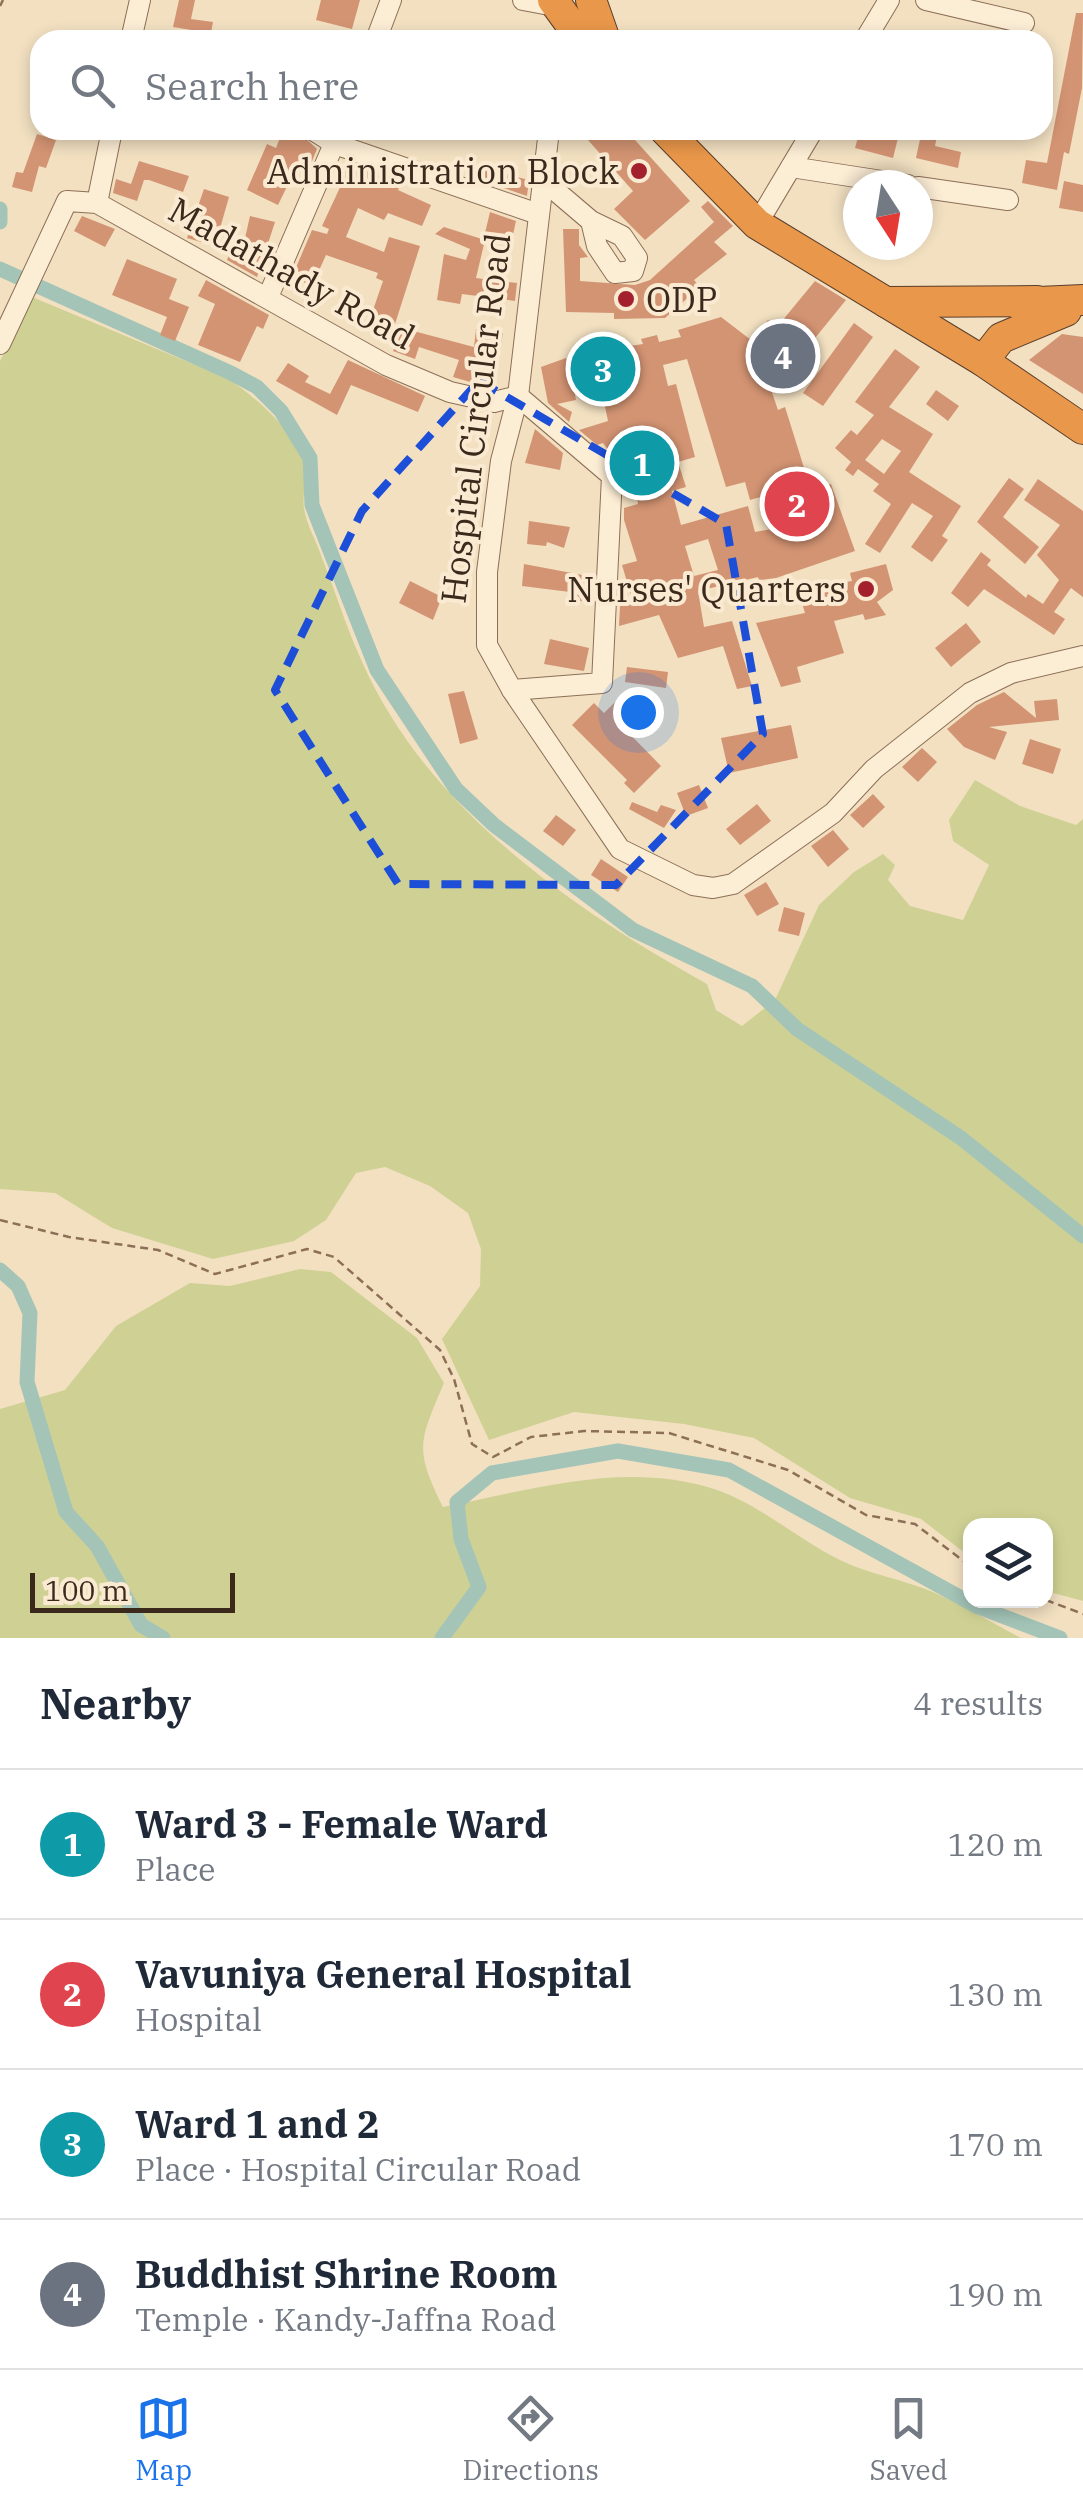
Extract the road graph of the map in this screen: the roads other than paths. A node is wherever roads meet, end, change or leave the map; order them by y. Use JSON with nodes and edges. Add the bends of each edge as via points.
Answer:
{"nodes":[{"id":1,"x":140,"y":0,"type":"edge"},
{"id":2,"x":391,"y":0,"type":"edge"},
{"id":3,"x":523,"y":0,"type":"edge"},
{"id":4,"x":590,"y":0,"type":"edge"},
{"id":5,"x":889,"y":0,"type":"edge"},
{"id":6,"x":926,"y":0,"type":"edge"},
{"id":7,"x":563,"y":21,"type":"edge"},
{"id":8,"x":1024,"y":24,"type":"dead end"},
{"id":9,"x":133,"y":30,"type":"edge"},
{"id":10,"x":380,"y":30,"type":"edge"},
{"id":11,"x":601,"y":30,"type":"edge"},
{"id":12,"x":872,"y":30,"type":"edge"},
{"id":13,"x":110,"y":140,"type":"edge"},
{"id":14,"x":337,"y":140,"type":"edge"},
{"id":15,"x":346,"y":140,"type":"edge"},
{"id":16,"x":548,"y":140,"type":"edge"},
{"id":17,"x":675,"y":140,"type":"edge"},
{"id":18,"x":807,"y":140,"type":"edge"},
{"id":19,"x":792,"y":167,"type":"junction"},
{"id":20,"x":843,"y":175,"type":"edge"},
{"id":21,"x":544,"y":180,"type":"junction"},
{"id":22,"x":933,"y":188,"type":"edge"},
{"id":23,"x":1008,"y":200,"type":"dead end"},
{"id":24,"x":97,"y":202,"type":"junction"},
{"id":25,"x":538,"y":214,"type":"junction"},
{"id":26,"x":591,"y":221,"type":"dead end"},
{"id":27,"x":757,"y":224,"type":"junction"},
{"id":28,"x":268,"y":297,"type":"junction"},
{"id":29,"x":1037,"y":301,"type":"junction"},
{"id":30,"x":883,"y":302,"type":"junction"},
{"id":31,"x":1083,"y":302,"type":"edge"},
{"id":32,"x":947,"y":339,"type":"junction"},
{"id":33,"x":0,"y":344,"type":"edge"},
{"id":34,"x":983,"y":361,"type":"junction"},
{"id":35,"x":518,"y":396,"type":"junction"},
{"id":36,"x":1083,"y":429,"type":"edge"},
{"id":37,"x":1083,"y":656,"type":"edge"},
{"id":38,"x":512,"y":690,"type":"junction"}],
"edges":[{"from":1,"to":9,"type":"street"},
{"from":2,"to":10,"type":"street"},
{"from":3,"to":7,"type":"street"},
{"from":4,"to":7,"type":"highway"},
{"from":4,"to":11,"type":"highway"},
{"from":5,"to":12,"type":"street"},
{"from":6,"to":8,"type":"street"},
{"from":13,"to":24,"type":"street"},
{"from":14,"to":28,"type":"street"},
{"from":15,"to":25,"type":"street"},
{"from":16,"to":21,"type":"street","name":"Hospital Circular Road"},
{"from":17,"to":27,"type":"highway"},
{"from":18,"to":19,"type":"street"},
{"from":19,"to":20,"type":"street"},
{"from":19,"to":27,"type":"street"},
{"from":21,"to":25,"type":"street","name":"Hospital Circular Road"},
{"from":21,"to":26,"type":"street"},
{"from":22,"to":23,"type":"street"},
{"from":24,"to":28,"type":"street","name":"Madathady Road"},
{"from":24,"to":33,"type":"street","via":[[67,201]]},
{"from":25,"to":35,"type":"street","name":"Hospital Circular Road"},
{"from":27,"to":30,"type":"highway"},
{"from":28,"to":35,"type":"street","name":"Madathady Road","via":[[386,365],[450,392],[494,402]]},
{"from":29,"to":30,"type":"highway"},
{"from":29,"to":31,"type":"highway"},
{"from":29,"to":32,"type":"highway","via":[[988,306]]},
{"from":30,"to":32,"type":"highway"},
{"from":31,"to":34,"type":"highway","via":[[1001,338]]},
{"from":32,"to":34,"type":"highway"},
{"from":34,"to":36,"type":"highway"},
{"from":35,"to":38,"type":"street","name":"Hospital Circular Road","via":[[501,461],[487,572],[487,645]]},
{"from":35,"to":38,"type":"street","via":[[612,476],[602,683]]},
{"from":37,"to":38,"type":"street","name":"Hospital Circular Road","via":[[1010,673],[970,694],[874,768],[833,813],[747,875],[713,888],[620,849]]}]}
